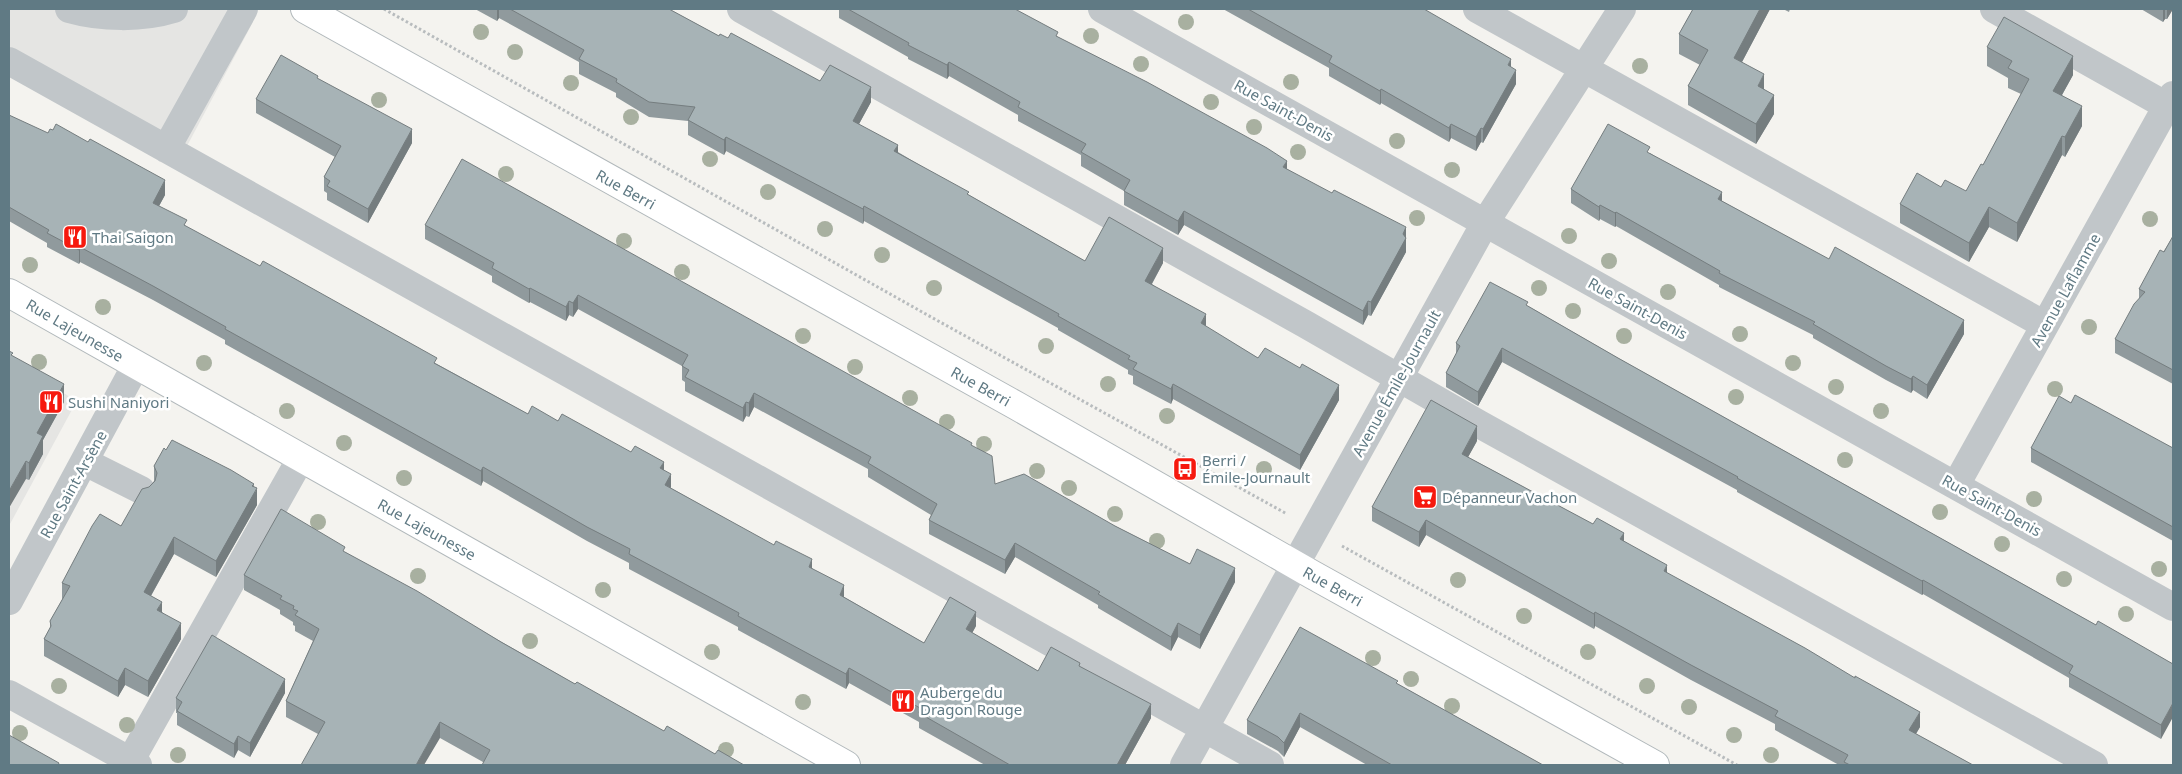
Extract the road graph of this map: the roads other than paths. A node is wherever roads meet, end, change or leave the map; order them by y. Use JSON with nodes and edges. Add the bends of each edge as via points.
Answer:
{"nodes":[{"id":1,"x":69,"y":9,"type":"edge"},
{"id":2,"x":174,"y":9,"type":"edge"},
{"id":3,"x":244,"y":9,"type":"edge"},
{"id":4,"x":305,"y":9,"type":"edge"},
{"id":5,"x":740,"y":9,"type":"edge"},
{"id":6,"x":1102,"y":9,"type":"edge"},
{"id":7,"x":1477,"y":9,"type":"edge"},
{"id":8,"x":1622,"y":9,"type":"edge"},
{"id":9,"x":1994,"y":9,"type":"edge"},
{"id":10,"x":9,"y":61,"type":"edge"},
{"id":11,"x":1583,"y":69,"type":"junction"},
{"id":12,"x":2170,"y":100,"type":"edge"},
{"id":13,"x":166,"y":150,"type":"junction"},
{"id":14,"x":1485,"y":223,"type":"junction"},
{"id":15,"x":9,"y":293,"type":"edge"},
{"id":16,"x":2046,"y":325,"type":"junction"},
{"id":17,"x":136,"y":365,"type":"junction"},
{"id":18,"x":1399,"y":377,"type":"junction"},
{"id":19,"x":301,"y":458,"type":"junction"},
{"id":20,"x":85,"y":462,"type":"junction"},
{"id":21,"x":1956,"y":485,"type":"junction"},
{"id":22,"x":141,"y":490,"type":"edge"},
{"id":23,"x":1296,"y":565,"type":"junction"},
{"id":24,"x":9,"y":601,"type":"edge"},
{"id":25,"x":2173,"y":606,"type":"edge"},
{"id":26,"x":9,"y":694,"type":"edge"},
{"id":27,"x":1205,"y":729,"type":"junction"},
{"id":28,"x":132,"y":764,"type":"edge"},
{"id":29,"x":846,"y":765,"type":"edge"},
{"id":30,"x":1184,"y":765,"type":"edge"},
{"id":31,"x":1270,"y":765,"type":"edge"},
{"id":32,"x":1655,"y":765,"type":"edge"},
{"id":33,"x":2094,"y":765,"type":"edge"}],
"edges":[{"from":1,"to":2,"type":"street","via":[[120,16]]},
{"from":3,"to":13,"type":"street"},
{"from":4,"to":23,"type":"main road","name":"Rue Berri"},
{"from":5,"to":18,"type":"street"},
{"from":6,"to":14,"type":"street","name":"Rue Saint-Denis"},
{"from":7,"to":11,"type":"street"},
{"from":8,"to":11,"type":"street","name":"Avenue Émile-Journault"},
{"from":9,"to":12,"type":"street"},
{"from":10,"to":13,"type":"street"},
{"from":11,"to":14,"type":"street","name":"Avenue Émile-Journault"},
{"from":11,"to":16,"type":"street"},
{"from":12,"to":16,"type":"street","name":"Avenue Laflamme"},
{"from":13,"to":27,"type":"street"},
{"from":14,"to":18,"type":"street","name":"Avenue Émile-Journault"},
{"from":14,"to":21,"type":"street","name":"Rue Saint-Denis"},
{"from":15,"to":17,"type":"main road","name":"Rue Lajeunesse"},
{"from":16,"to":21,"type":"street","name":"Avenue Laflamme"},
{"from":17,"to":19,"type":"main road","name":"Rue Lajeunesse"},
{"from":17,"to":20,"type":"street","name":"Rue Saint-Arsène"},
{"from":18,"to":23,"type":"street","name":"Avenue Émile-Journault"},
{"from":18,"to":33,"type":"street"},
{"from":19,"to":28,"type":"street"},
{"from":19,"to":29,"type":"main road","name":"Rue Lajeunesse"},
{"from":20,"to":22,"type":"street"},
{"from":20,"to":24,"type":"street","name":"Rue Saint-Arsène"},
{"from":21,"to":25,"type":"street","name":"Rue Saint-Denis"},
{"from":23,"to":27,"type":"street","name":"Avenue Émile-Journault"},
{"from":23,"to":32,"type":"main road","name":"Rue Berri"},
{"from":26,"to":28,"type":"street"},
{"from":27,"to":30,"type":"street","name":"Avenue Émile-Journault"},
{"from":27,"to":31,"type":"street"}]}
